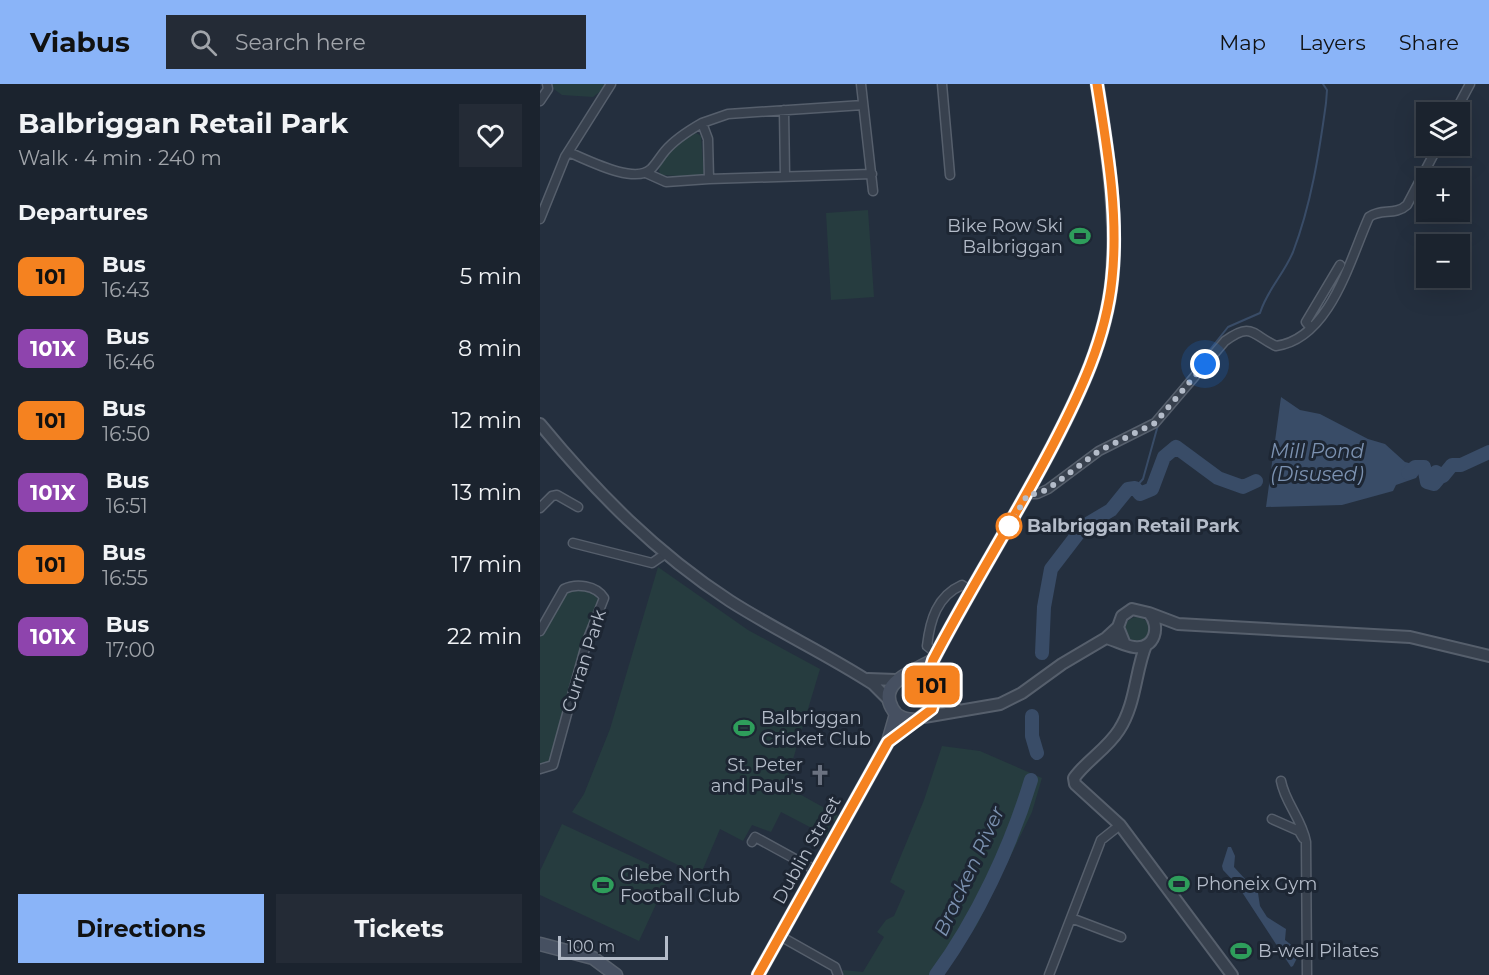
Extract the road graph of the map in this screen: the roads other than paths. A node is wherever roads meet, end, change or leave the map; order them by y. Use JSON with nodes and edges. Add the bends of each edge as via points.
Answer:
{"nodes":[{"id":1,"x":547,"y":84,"type":"edge"},
{"id":2,"x":611,"y":84,"type":"edge"},
{"id":3,"x":861,"y":84,"type":"edge"},
{"id":4,"x":942,"y":84,"type":"edge"},
{"id":5,"x":1097,"y":84,"type":"edge"},
{"id":6,"x":1470,"y":84,"type":"edge"},
{"id":7,"x":540,"y":101,"type":"edge"},
{"id":8,"x":1460,"y":102,"type":"edge"},
{"id":9,"x":863,"y":105,"type":"junction"},
{"id":10,"x":784,"y":110,"type":"junction"},
{"id":11,"x":702,"y":123,"type":"junction"},
{"id":12,"x":568,"y":152,"type":"junction"},
{"id":13,"x":1433,"y":156,"type":"edge"},
{"id":14,"x":646,"y":173,"type":"junction"},
{"id":15,"x":872,"y":174,"type":"junction"},
{"id":16,"x":950,"y":175,"type":"dead end"},
{"id":17,"x":785,"y":176,"type":"junction"},
{"id":18,"x":709,"y":179,"type":"junction"},
{"id":19,"x":873,"y":191,"type":"dead end"},
{"id":20,"x":540,"y":219,"type":"edge"},
{"id":21,"x":1340,"y":265,"type":"dead end"},
{"id":22,"x":1310,"y":327,"type":"junction"},
{"id":23,"x":540,"y":424,"type":"edge"},
{"id":24,"x":1028,"y":494,"type":"junction"},
{"id":25,"x":578,"y":507,"type":"dead end"},
{"id":26,"x":540,"y":508,"type":"edge"},
{"id":27,"x":573,"y":543,"type":"dead end"},
{"id":28,"x":665,"y":554,"type":"junction"},
{"id":29,"x":971,"y":591,"type":"junction"},
{"id":30,"x":1149,"y":613,"type":"junction"},
{"id":31,"x":1178,"y":624,"type":"junction"},
{"id":32,"x":1118,"y":627,"type":"junction"},
{"id":33,"x":540,"y":631,"type":"edge"},
{"id":34,"x":1155,"y":635,"type":"junction"},
{"id":35,"x":1106,"y":638,"type":"junction"},
{"id":36,"x":1127,"y":644,"type":"junction"},
{"id":37,"x":1146,"y":645,"type":"junction"},
{"id":38,"x":935,"y":656,"type":"junction"},
{"id":39,"x":1489,"y":656,"type":"edge"},
{"id":40,"x":1139,"y":662,"type":"junction"},
{"id":41,"x":908,"y":674,"type":"junction"},
{"id":42,"x":864,"y":678,"type":"junction"},
{"id":43,"x":896,"y":680,"type":"junction"},
{"id":44,"x":933,"y":691,"type":"junction"},
{"id":45,"x":889,"y":700,"type":"junction"},
{"id":46,"x":960,"y":711,"type":"junction"},
{"id":47,"x":896,"y":714,"type":"junction"},
{"id":48,"x":920,"y":719,"type":"junction"},
{"id":49,"x":888,"y":742,"type":"junction"},
{"id":50,"x":540,"y":769,"type":"edge"},
{"id":51,"x":1281,"y":781,"type":"dead end"},
{"id":52,"x":1272,"y":819,"type":"dead end"},
{"id":53,"x":1120,"y":825,"type":"junction"},
{"id":54,"x":752,"y":842,"type":"dead end"},
{"id":55,"x":1306,"y":844,"type":"junction"},
{"id":56,"x":817,"y":871,"type":"junction"},
{"id":57,"x":1071,"y":918,"type":"junction"},
{"id":58,"x":780,"y":936,"type":"junction"},
{"id":59,"x":1121,"y":938,"type":"dead end"},
{"id":60,"x":540,"y":944,"type":"edge"},
{"id":61,"x":616,"y":975,"type":"edge"},
{"id":62,"x":758,"y":975,"type":"edge"},
{"id":63,"x":838,"y":975,"type":"edge"},
{"id":64,"x":1049,"y":975,"type":"edge"},
{"id":65,"x":1232,"y":975,"type":"edge"},
{"id":66,"x":1307,"y":975,"type":"edge"}],
"edges":[{"from":1,"to":7,"type":"street"},
{"from":2,"to":12,"type":"street"},
{"from":3,"to":9,"type":"street"},
{"from":4,"to":16,"type":"street"},
{"from":5,"to":24,"type":"main road","via":[[1108,160],[1112,279],[1086,380]]},
{"from":6,"to":8,"type":"street"},
{"from":9,"to":10,"type":"street"},
{"from":9,"to":15,"type":"street"},
{"from":10,"to":11,"type":"street","via":[[728,114]]},
{"from":10,"to":17,"type":"street"},
{"from":11,"to":14,"type":"street","via":[[683,133]]},
{"from":11,"to":18,"type":"street","via":[[708,139]]},
{"from":12,"to":14,"type":"street","via":[[606,169]]},
{"from":12,"to":20,"type":"street"},
{"from":13,"to":22,"type":"street","via":[[1407,205],[1369,217],[1335,298]]},
{"from":14,"to":18,"type":"street","via":[[666,182]]},
{"from":15,"to":17,"type":"street"},
{"from":15,"to":19,"type":"street"},
{"from":17,"to":18,"type":"street"},
{"from":21,"to":22,"type":"street","via":[[1306,322]]},
{"from":22,"to":24,"type":"street","via":[[1295,340],[1276,346],[1252,331],[1238,332],[1225,341],[1157,421],[1099,451],[1048,489]]},
{"from":23,"to":28,"type":"street","via":[[613,506]]},
{"from":24,"to":29,"type":"main road"},
{"from":25,"to":26,"type":"street","via":[[557,495]]},
{"from":27,"to":28,"type":"street","via":[[652,563]]},
{"from":28,"to":42,"type":"street","via":[[731,602]]},
{"from":29,"to":38,"type":"main road"},
{"from":29,"to":38,"type":"street","via":[[962,585],[956,588],[934,612],[927,645]]},
{"from":30,"to":31,"type":"street"},
{"from":30,"to":32,"type":"street","via":[[1132,609],[1122,616]]},
{"from":30,"to":34,"type":"street","via":[[1156,623]]},
{"from":31,"to":34,"type":"street"},
{"from":31,"to":39,"type":"street","via":[[1410,637]]},
{"from":32,"to":35,"type":"street"},
{"from":32,"to":36,"type":"street"},
{"from":33,"to":50,"type":"street","name":"Curran Park","via":[[564,589],[584,586],[600,592],[604,598],[587,641],[553,765]]},
{"from":34,"to":37,"type":"street"},
{"from":35,"to":36,"type":"street"},
{"from":35,"to":46,"type":"street","via":[[1015,697],[1000,704]]},
{"from":36,"to":37,"type":"street"},
{"from":36,"to":40,"type":"street"},
{"from":37,"to":40,"type":"street"},
{"from":38,"to":41,"type":"main road"},
{"from":38,"to":44,"type":"main road"},
{"from":40,"to":53,"type":"street","via":[[1136,690],[1120,729],[1074,778],[1079,788]]},
{"from":41,"to":43,"type":"main road"},
{"from":41,"to":44,"type":"main road","via":[[922,676]]},
{"from":42,"to":43,"type":"street"},
{"from":42,"to":45,"type":"street"},
{"from":43,"to":45,"type":"main road"},
{"from":44,"to":46,"type":"street"},
{"from":44,"to":48,"type":"main road","via":[[932,709]]},
{"from":45,"to":47,"type":"main road"},
{"from":46,"to":48,"type":"street"},
{"from":47,"to":48,"type":"main road"},
{"from":47,"to":49,"type":"main road","name":"Dublin Street"},
{"from":48,"to":49,"type":"main road","name":"Dublin Street"},
{"from":49,"to":56,"type":"main road","name":"Dublin Street"},
{"from":51,"to":55,"type":"street","via":[[1287,800],[1302,823]]},
{"from":52,"to":55,"type":"street","via":[[1299,831]]},
{"from":53,"to":57,"type":"street","via":[[1101,840]]},
{"from":53,"to":65,"type":"street"},
{"from":54,"to":56,"type":"street","via":[[755,837]]},
{"from":55,"to":66,"type":"street"},
{"from":56,"to":58,"type":"main road","name":"Dublin Street"},
{"from":57,"to":59,"type":"street"},
{"from":57,"to":64,"type":"street"},
{"from":58,"to":62,"type":"main road","name":"Dublin Street"},
{"from":58,"to":63,"type":"street","via":[[835,967]]},
{"from":60,"to":61,"type":"main road","via":[[593,958]]}]}
